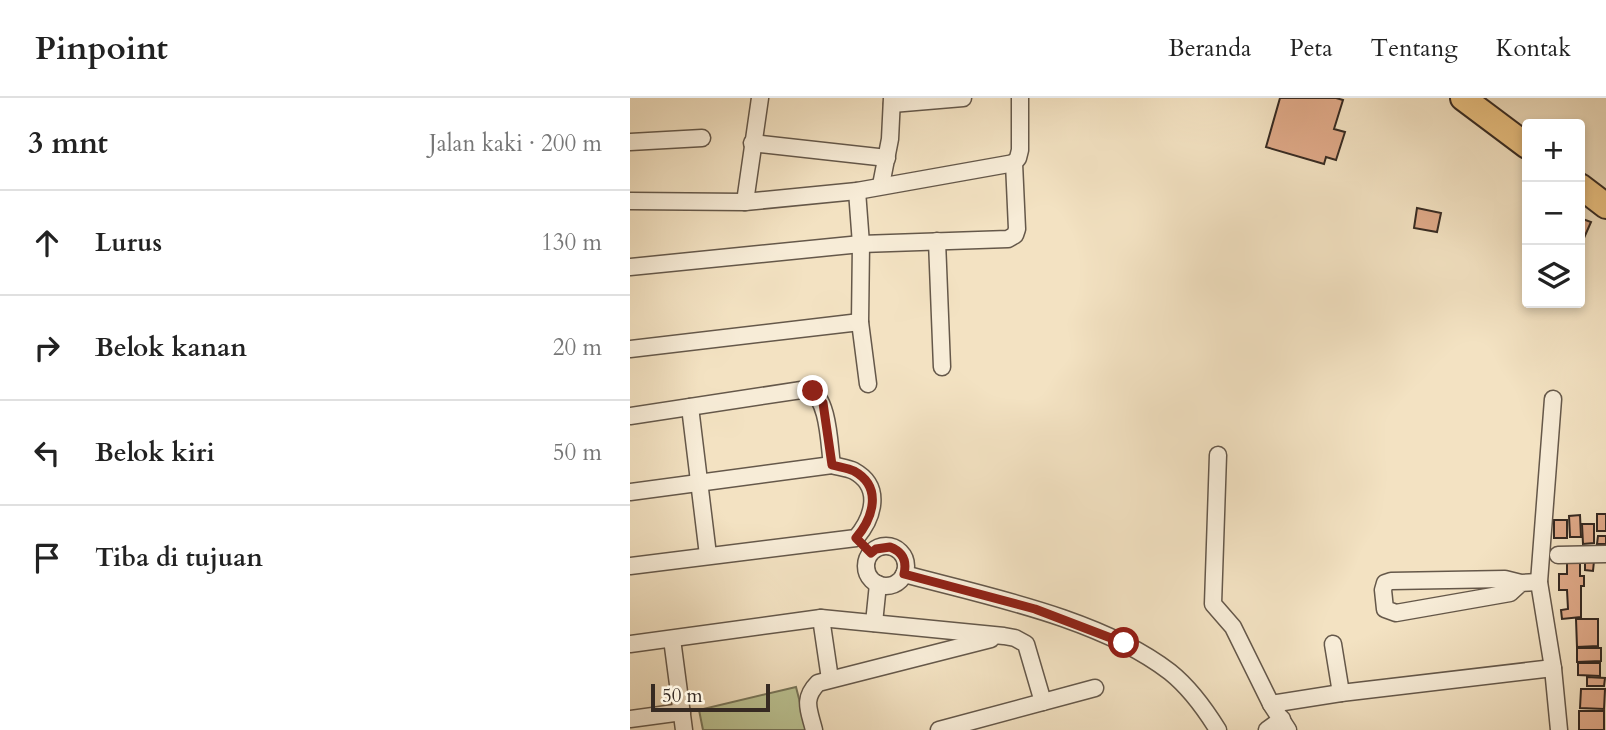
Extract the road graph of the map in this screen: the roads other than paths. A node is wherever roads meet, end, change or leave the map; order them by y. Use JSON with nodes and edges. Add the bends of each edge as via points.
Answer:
{"nodes":[{"id":1,"x":760,"y":98,"type":"edge"},
{"id":2,"x":962,"y":98,"type":"edge"},
{"id":3,"x":1020,"y":98,"type":"edge"},
{"id":4,"x":1463,"y":98,"type":"edge"},
{"id":5,"x":892,"y":101,"type":"edge"},
{"id":6,"x":702,"y":138,"type":"dead end"},
{"id":7,"x":630,"y":142,"type":"edge"},
{"id":8,"x":1522,"y":142,"type":"edge"},
{"id":9,"x":752,"y":143,"type":"junction"},
{"id":10,"x":887,"y":158,"type":"junction"},
{"id":11,"x":1014,"y":163,"type":"junction"},
{"id":12,"x":881,"y":185,"type":"junction"},
{"id":13,"x":1585,"y":190,"type":"edge"},
{"id":14,"x":857,"y":191,"type":"junction"},
{"id":15,"x":630,"y":201,"type":"edge"},
{"id":16,"x":744,"y":202,"type":"junction"},
{"id":17,"x":1606,"y":205,"type":"edge"},
{"id":18,"x":937,"y":241,"type":"junction"},
{"id":19,"x":861,"y":244,"type":"junction"},
{"id":20,"x":630,"y":267,"type":"edge"},
{"id":21,"x":860,"y":322,"type":"junction"},
{"id":22,"x":630,"y":349,"type":"edge"},
{"id":23,"x":942,"y":367,"type":"dead end"},
{"id":24,"x":868,"y":384,"type":"dead end"},
{"id":25,"x":1553,"y":399,"type":"dead end"},
{"id":26,"x":690,"y":407,"type":"junction"},
{"id":27,"x":630,"y":416,"type":"edge"},
{"id":28,"x":1218,"y":454,"type":"dead end"},
{"id":29,"x":832,"y":465,"type":"junction"},
{"id":30,"x":700,"y":482,"type":"junction"},
{"id":31,"x":630,"y":492,"type":"edge"},
{"id":32,"x":856,"y":538,"type":"junction"},
{"id":33,"x":871,"y":553,"type":"junction"},
{"id":34,"x":1606,"y":554,"type":"edge"},
{"id":35,"x":708,"y":555,"type":"junction"},
{"id":36,"x":1558,"y":555,"type":"dead end"},
{"id":37,"x":630,"y":566,"type":"edge"},
{"id":38,"x":904,"y":574,"type":"junction"},
{"id":39,"x":1539,"y":582,"type":"junction"},
{"id":40,"x":1521,"y":583,"type":"junction"},
{"id":41,"x":878,"y":584,"type":"junction"},
{"id":42,"x":821,"y":618,"type":"junction"},
{"id":43,"x":874,"y":623,"type":"junction"},
{"id":44,"x":1004,"y":636,"type":"junction"},
{"id":45,"x":671,"y":639,"type":"junction"},
{"id":46,"x":1333,"y":643,"type":"dead end"},
{"id":47,"x":630,"y":644,"type":"edge"},
{"id":48,"x":1553,"y":668,"type":"junction"},
{"id":49,"x":830,"y":679,"type":"junction"},
{"id":50,"x":1095,"y":688,"type":"dead end"},
{"id":51,"x":1341,"y":693,"type":"junction"},
{"id":52,"x":1043,"y":702,"type":"junction"},
{"id":53,"x":1271,"y":704,"type":"junction"},
{"id":54,"x":682,"y":712,"type":"junction"},
{"id":55,"x":630,"y":719,"type":"edge"},
{"id":56,"x":1285,"y":724,"type":"edge"},
{"id":57,"x":684,"y":730,"type":"edge"},
{"id":58,"x":814,"y":730,"type":"edge"},
{"id":59,"x":939,"y":730,"type":"edge"},
{"id":60,"x":1218,"y":730,"type":"edge"},
{"id":61,"x":1267,"y":730,"type":"edge"},
{"id":62,"x":1559,"y":730,"type":"edge"}],
"edges":[{"from":1,"to":9,"type":"street"},
{"from":2,"to":5,"type":"street"},
{"from":3,"to":11,"type":"street","via":[[1020,153]]},
{"from":4,"to":8,"type":"main road"},
{"from":5,"to":10,"type":"street"},
{"from":6,"to":7,"type":"street"},
{"from":9,"to":10,"type":"street"},
{"from":9,"to":16,"type":"street"},
{"from":10,"to":12,"type":"street"},
{"from":11,"to":12,"type":"street"},
{"from":11,"to":18,"type":"street","via":[[1014,235],[1005,240]]},
{"from":12,"to":14,"type":"street"},
{"from":13,"to":17,"type":"main road"},
{"from":14,"to":16,"type":"street"},
{"from":14,"to":19,"type":"street"},
{"from":15,"to":16,"type":"street"},
{"from":18,"to":19,"type":"street"},
{"from":18,"to":23,"type":"street"},
{"from":19,"to":20,"type":"street"},
{"from":19,"to":21,"type":"street"},
{"from":21,"to":22,"type":"street"},
{"from":21,"to":24,"type":"street"},
{"from":25,"to":39,"type":"street"},
{"from":26,"to":27,"type":"street"},
{"from":26,"to":29,"type":"street","via":[[813,391],[823,403]]},
{"from":26,"to":30,"type":"street"},
{"from":28,"to":53,"type":"street","via":[[1213,604],[1233,627]]},
{"from":29,"to":30,"type":"street"},
{"from":29,"to":32,"type":"street","via":[[853,471],[872,493],[870,516]]},
{"from":30,"to":31,"type":"street"},
{"from":30,"to":35,"type":"street"},
{"from":32,"to":33,"type":"street"},
{"from":32,"to":35,"type":"street"},
{"from":33,"to":38,"type":"street","via":[[883,547],[897,550],[905,560]]},
{"from":33,"to":41,"type":"street","via":[[867,573]]},
{"from":34,"to":36,"type":"street"},
{"from":35,"to":37,"type":"street"},
{"from":38,"to":41,"type":"street","via":[[895,584]]},
{"from":38,"to":60,"type":"street","via":[[1035,609],[1124,643],[1171,673],[1204,707]]},
{"from":39,"to":40,"type":"street"},
{"from":39,"to":48,"type":"street"},
{"from":40,"to":40,"type":"street","via":[[1505,579],[1391,581],[1385,583],[1383,599],[1385,609],[1396,612],[1510,593]]},
{"from":41,"to":43,"type":"street"},
{"from":42,"to":43,"type":"street"},
{"from":42,"to":45,"type":"street"},
{"from":42,"to":49,"type":"street"},
{"from":43,"to":44,"type":"street"},
{"from":44,"to":49,"type":"street"},
{"from":44,"to":52,"type":"street","via":[[1026,644]]},
{"from":45,"to":47,"type":"street"},
{"from":45,"to":54,"type":"street"},
{"from":46,"to":51,"type":"street"},
{"from":48,"to":51,"type":"street"},
{"from":48,"to":62,"type":"street"},
{"from":49,"to":58,"type":"street","via":[[810,691],[807,703]]},
{"from":50,"to":52,"type":"street"},
{"from":51,"to":53,"type":"street"},
{"from":52,"to":59,"type":"street"},
{"from":53,"to":56,"type":"street"},
{"from":54,"to":55,"type":"street"},
{"from":54,"to":57,"type":"street"},
{"from":56,"to":61,"type":"street"}]}
